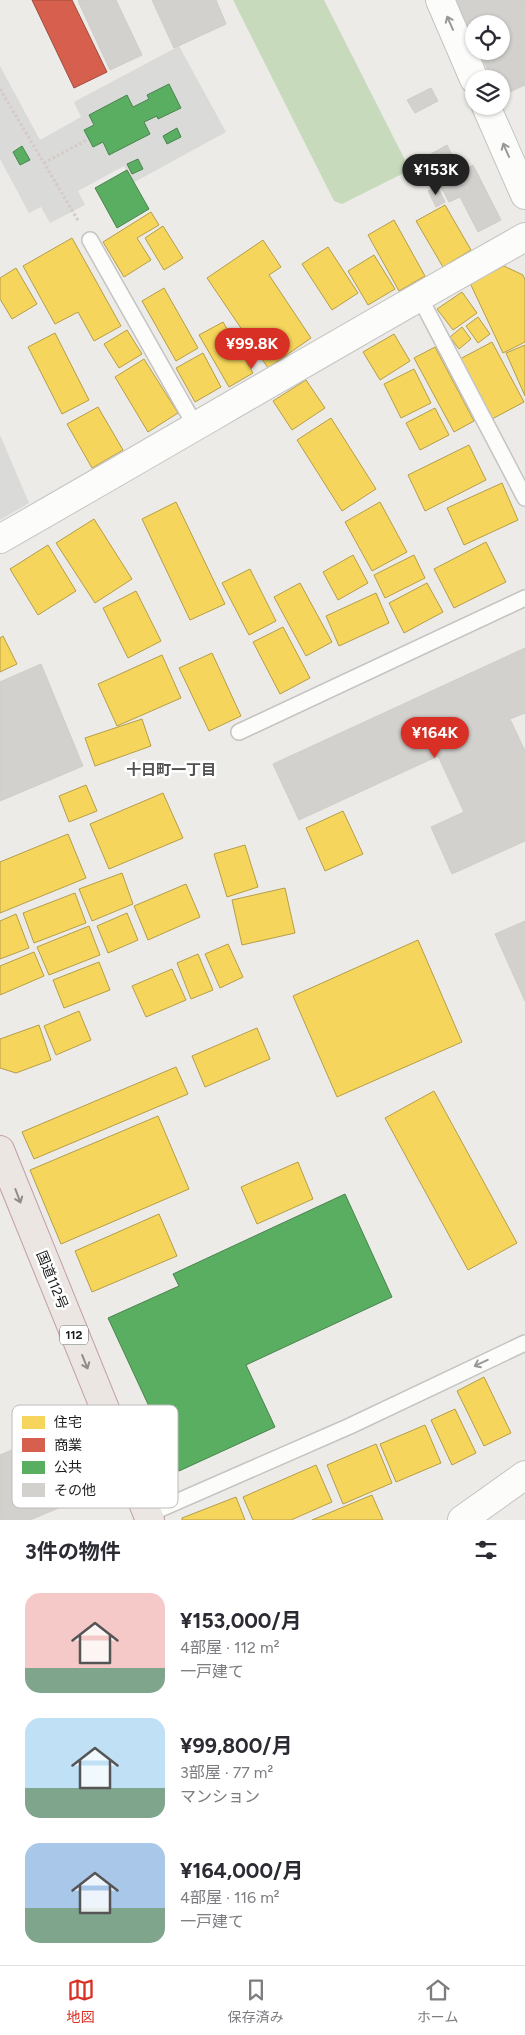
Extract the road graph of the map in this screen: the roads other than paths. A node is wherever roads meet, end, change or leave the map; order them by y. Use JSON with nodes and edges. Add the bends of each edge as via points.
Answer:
{"nodes":[{"id":1,"x":440,"y":0,"type":"edge"},
{"id":2,"x":470,"y":70,"type":"edge"},
{"id":3,"x":490,"y":115,"type":"edge"},
{"id":4,"x":525,"y":194,"type":"edge"},
{"id":5,"x":525,"y":237,"type":"edge"},
{"id":6,"x":90,"y":240,"type":"road end"},
{"id":7,"x":420,"y":296,"type":"junction"},
{"id":8,"x":196,"y":427,"type":"junction"},
{"id":9,"x":525,"y":498,"type":"edge"},
{"id":10,"x":0,"y":539,"type":"edge"},
{"id":11,"x":525,"y":598,"type":"edge"},
{"id":12,"x":239,"y":732,"type":"dead end"},
{"id":13,"x":0,"y":1150,"type":"edge"},
{"id":14,"x":525,"y":1343,"type":"edge"},
{"id":15,"x":100,"y":1405,"type":"edge"},
{"id":16,"x":525,"y":1475,"type":"edge"},
{"id":17,"x":178,"y":1503,"type":"edge"},
{"id":18,"x":166,"y":1508,"type":"edge"},
{"id":19,"x":144,"y":1518,"type":"edge"},
{"id":20,"x":462,"y":1520,"type":"edge"}],
"edges":[{"from":2,"to":1,"type":"street","one_way":true},
{"from":4,"to":3,"type":"street","one_way":true},
{"from":5,"to":7,"type":"street"},
{"from":6,"to":8,"type":"lane"},
{"from":7,"to":8,"type":"street"},
{"from":7,"to":9,"type":"lane"},
{"from":8,"to":10,"type":"street"},
{"from":11,"to":12,"type":"lane"},
{"from":13,"to":15,"type":"highway","name":"国道112号","number":"112","one_way":true},
{"from":14,"to":17,"type":"lane","one_way":true},
{"from":16,"to":20,"type":"street"},
{"from":18,"to":19,"type":"lane","one_way":true}]}
